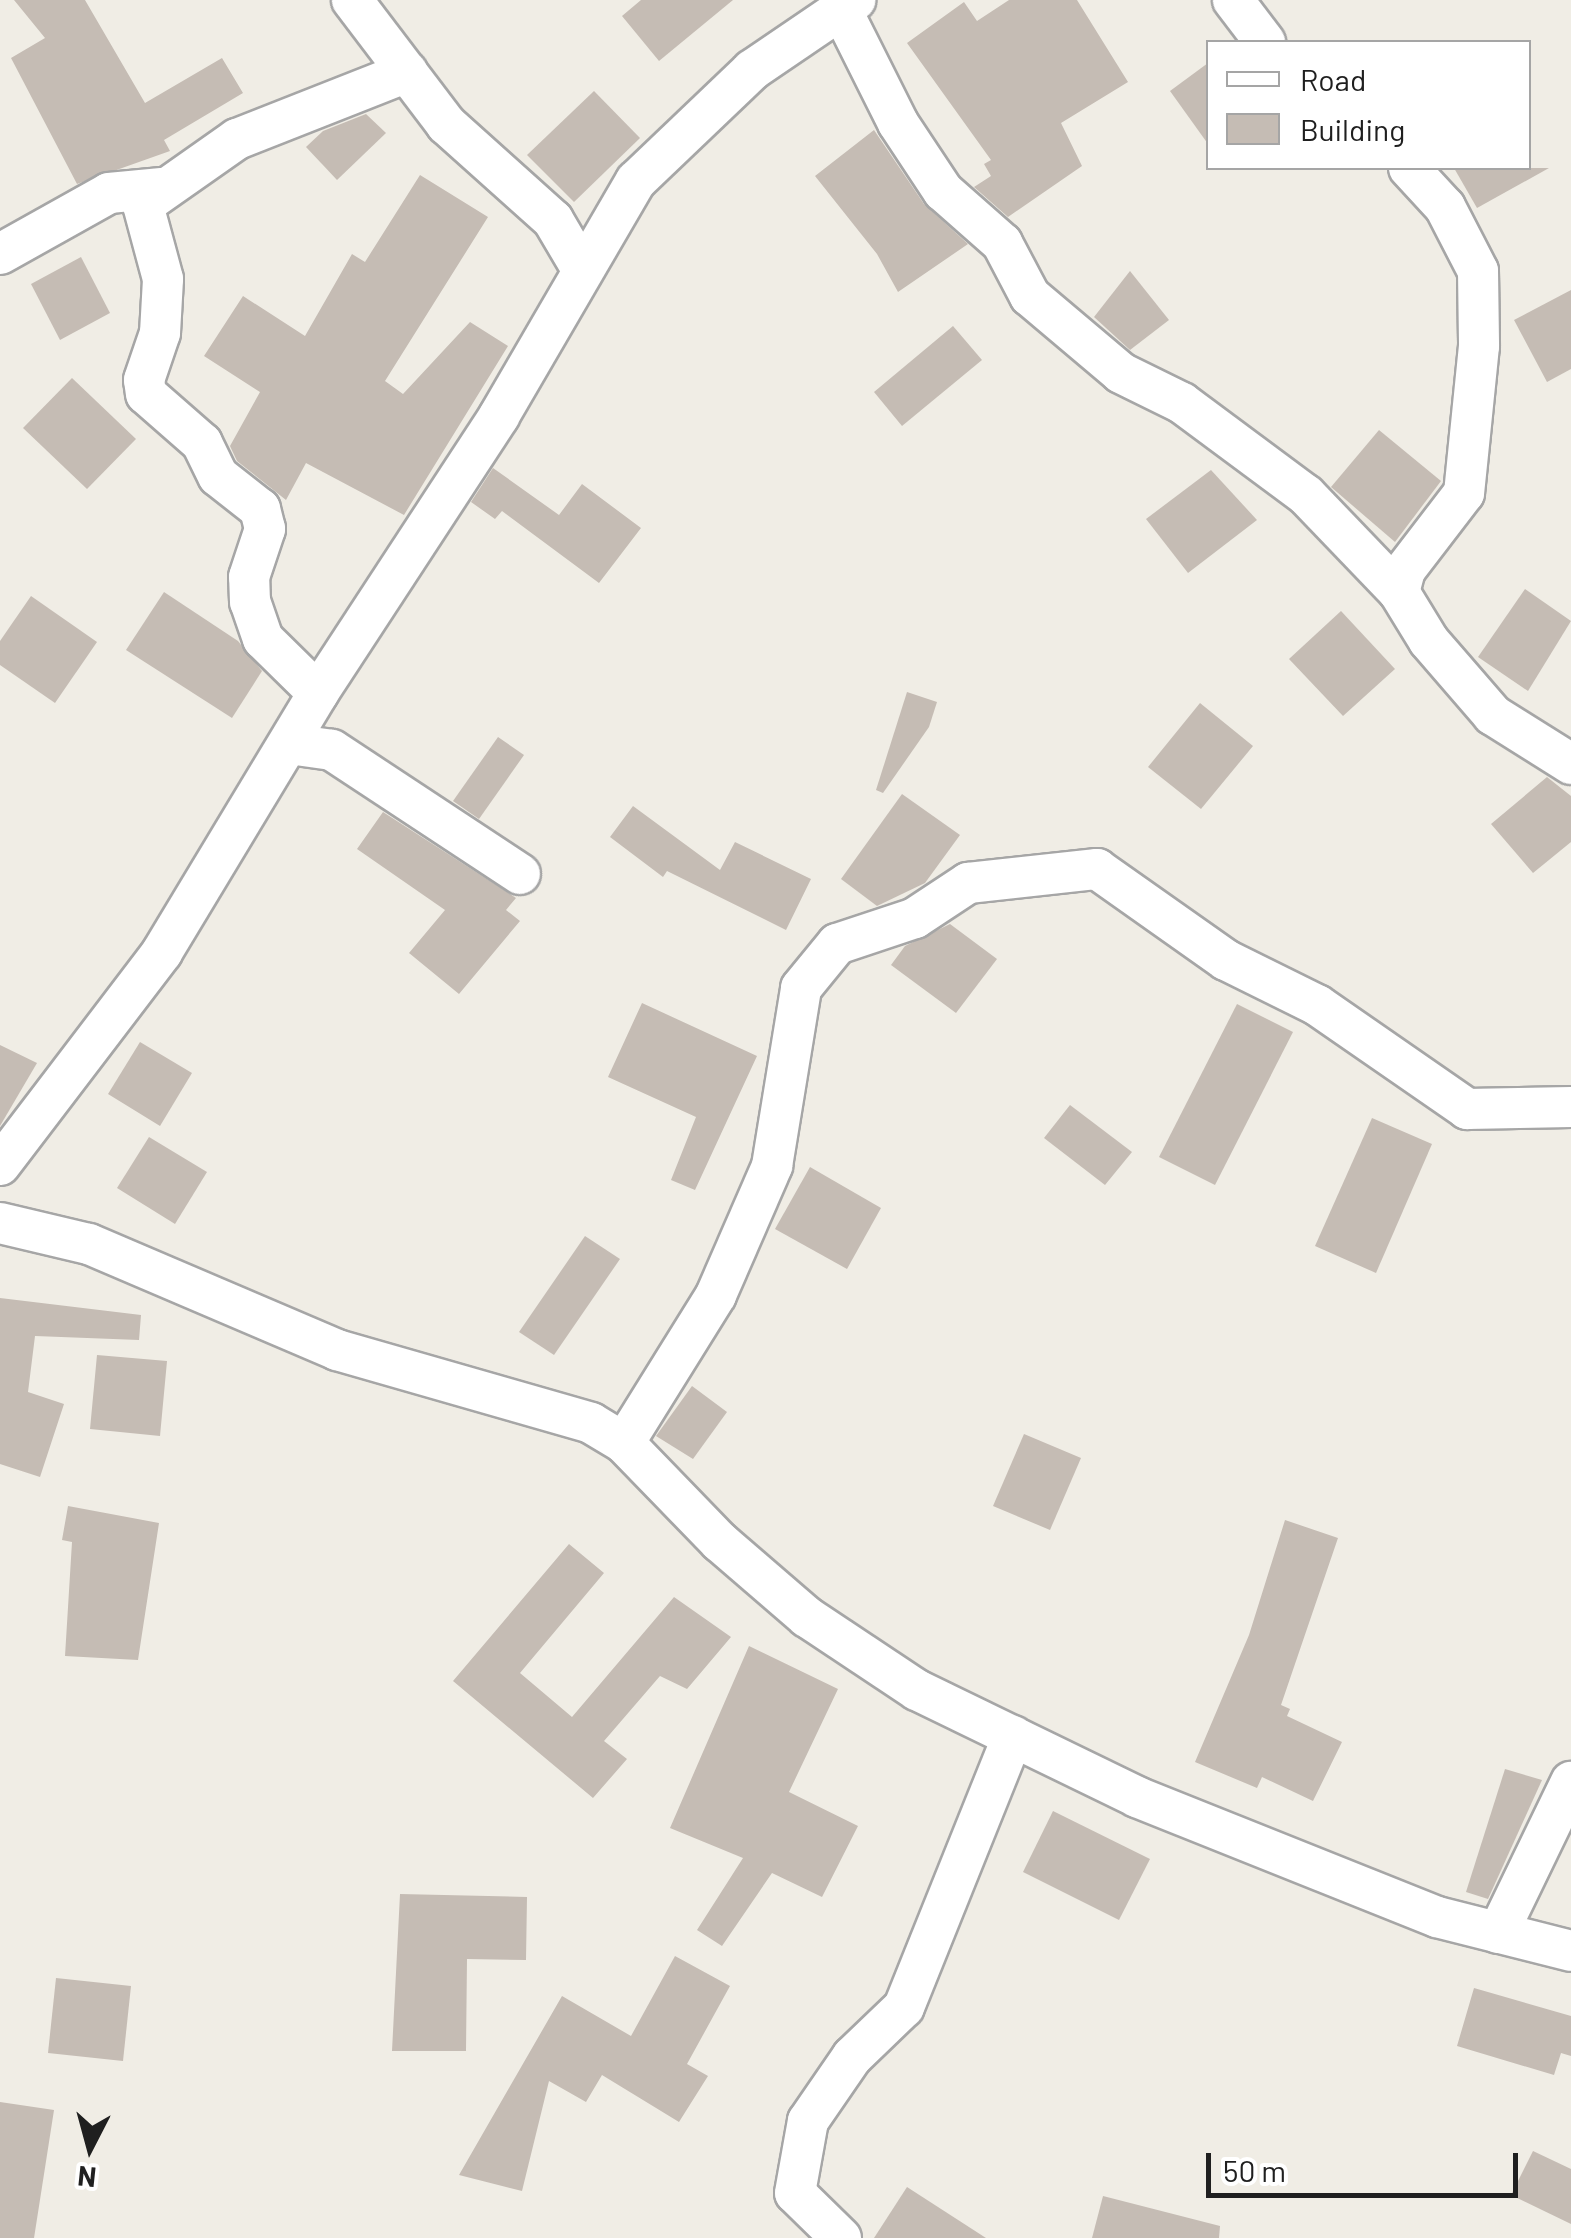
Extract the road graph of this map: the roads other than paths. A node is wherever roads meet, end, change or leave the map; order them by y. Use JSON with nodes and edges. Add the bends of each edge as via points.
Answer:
{"nodes":[{"id":1,"x":352,"y":0,"type":"edge"},
{"id":2,"x":1233,"y":0,"type":"edge"},
{"id":3,"x":848,"y":6,"type":"edge"},
{"id":4,"x":1263,"y":40,"type":"edge"},
{"id":5,"x":407,"y":72,"type":"junction"},
{"id":6,"x":1411,"y":170,"type":"edge"},
{"id":7,"x":162,"y":188,"type":"junction"},
{"id":8,"x":0,"y":254,"type":"edge"},
{"id":9,"x":583,"y":271,"type":"junction"},
{"id":10,"x":1400,"y":592,"type":"junction"},
{"id":11,"x":318,"y":693,"type":"junction"},
{"id":12,"x":288,"y":744,"type":"junction"},
{"id":13,"x":1571,"y":764,"type":"edge"},
{"id":14,"x":520,"y":874,"type":"dead end"},
{"id":15,"x":1571,"y":1106,"type":"edge"},
{"id":16,"x":0,"y":1166,"type":"edge"},
{"id":17,"x":0,"y":1224,"type":"edge"},
{"id":18,"x":624,"y":1443,"type":"junction"},
{"id":19,"x":1013,"y":1736,"type":"junction"},
{"id":20,"x":1571,"y":1782,"type":"edge"},
{"id":21,"x":1498,"y":1933,"type":"junction"},
{"id":22,"x":1571,"y":1951,"type":"edge"},
{"id":23,"x":841,"y":2238,"type":"edge"}],
"edges":[{"from":1,"to":5,"type":"street"},
{"from":2,"to":4,"type":"street"},
{"from":3,"to":9,"type":"street","via":[[752,70],[636,180]]},
{"from":3,"to":10,"type":"street","via":[[925,164],[943,190],[1002,243],[1030,296],[1121,373],[1182,403],[1306,495]]},
{"from":5,"to":7,"type":"street","via":[[237,138]]},
{"from":5,"to":9,"type":"street","via":[[446,124],[542,208]]},
{"from":6,"to":10,"type":"street","via":[[1445,207],[1478,271],[1480,346],[1464,493],[1404,570]]},
{"from":7,"to":8,"type":"street","via":[[108,192]]},
{"from":7,"to":11,"type":"street","via":[[142,205],[162,280],[160,333],[144,380],[146,394],[202,444],[218,476],[260,509],[265,529],[249,577],[250,602],[263,639]]},
{"from":9,"to":11,"type":"street","via":[[499,416]]},
{"from":10,"to":13,"type":"street","via":[[1429,640],[1494,715]]},
{"from":11,"to":12,"type":"street"},
{"from":12,"to":14,"type":"street","via":[[332,750]]},
{"from":12,"to":16,"type":"street","via":[[162,952]]},
{"from":15,"to":18,"type":"street","via":[[1466,1109],[1317,1005],[1226,960],[1097,869],[968,883],[915,918],[836,944],[801,988],[772,1166],[716,1295]]},
{"from":17,"to":18,"type":"street","via":[[89,1244],[337,1350],[591,1423]]},
{"from":18,"to":19,"type":"street","via":[[720,1542],[807,1617],[917,1690]]},
{"from":19,"to":21,"type":"street","via":[[1138,1798],[1437,1917]]},
{"from":19,"to":23,"type":"street","via":[[904,2007],[852,2056],[808,2121],[796,2193]]},
{"from":20,"to":21,"type":"street"},
{"from":21,"to":22,"type":"street"}]}
